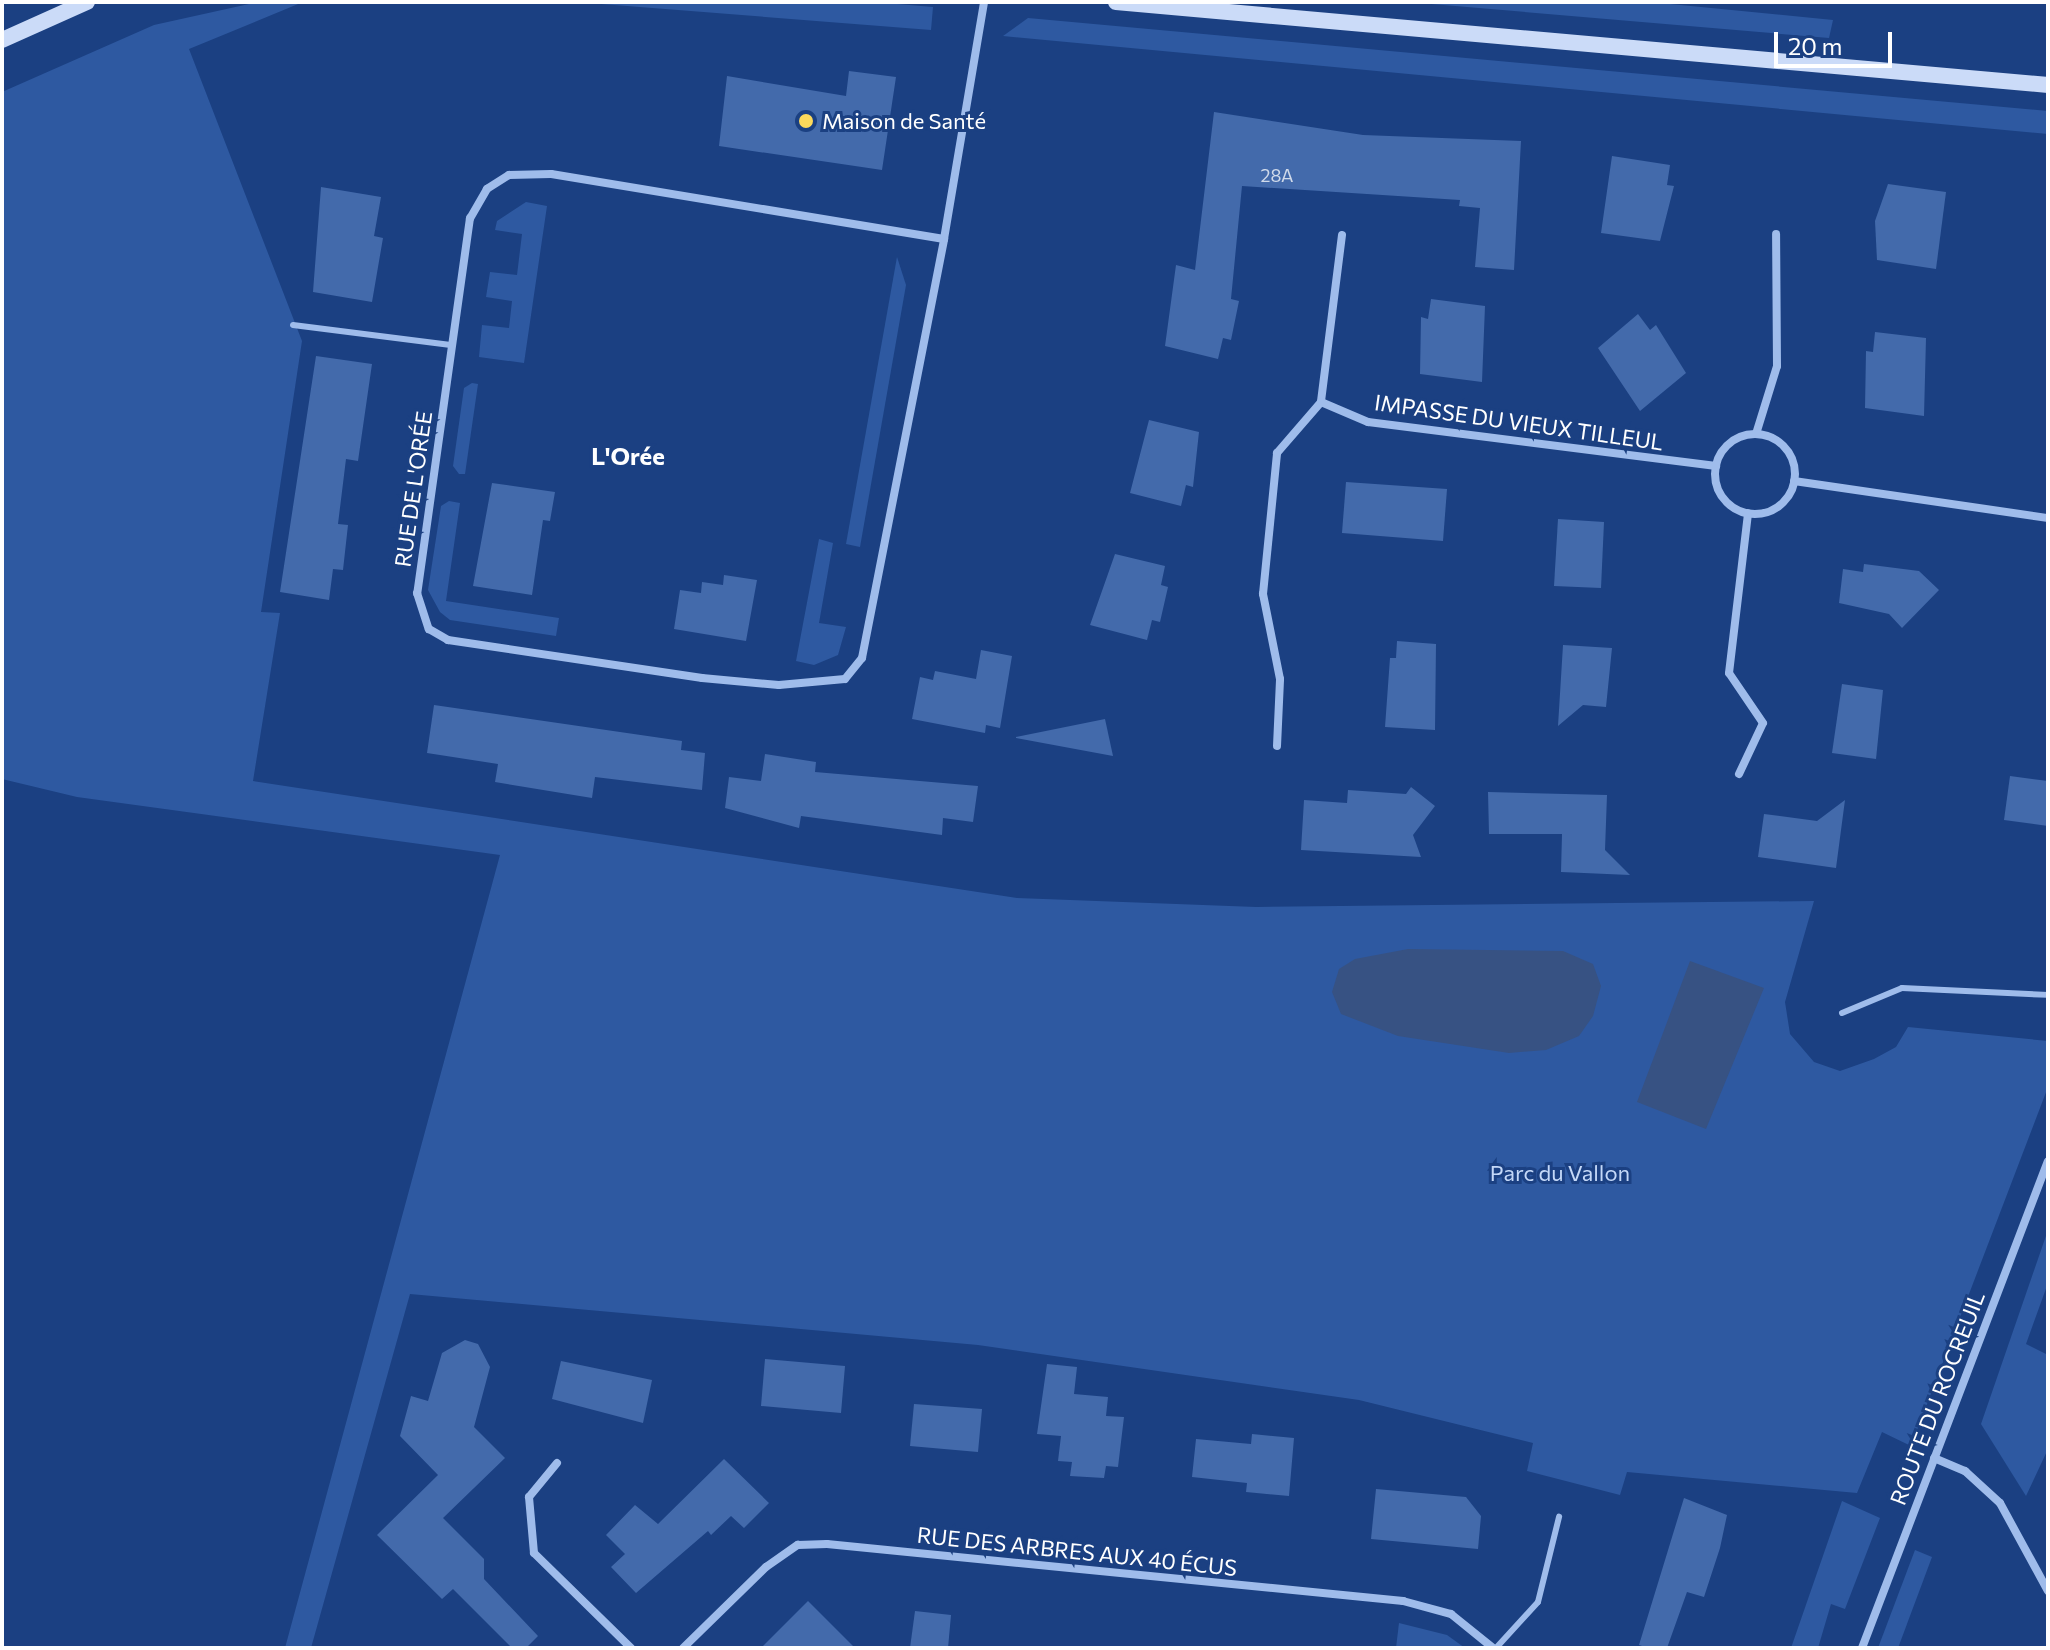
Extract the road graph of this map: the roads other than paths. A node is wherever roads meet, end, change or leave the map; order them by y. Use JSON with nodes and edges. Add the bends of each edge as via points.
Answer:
{"nodes":[{"id":1,"x":87,"y":2,"type":"edge"},
{"id":2,"x":984,"y":2,"type":"edge"},
{"id":3,"x":1116,"y":2,"type":"edge"},
{"id":4,"x":7,"y":40,"type":"edge"},
{"id":5,"x":2048,"y":85,"type":"edge"},
{"id":6,"x":1776,"y":234,"type":"dead end"},
{"id":7,"x":1342,"y":235,"type":"dead end"},
{"id":8,"x":944,"y":239,"type":"junction"},
{"id":9,"x":293,"y":325,"type":"dead end"},
{"id":10,"x":451,"y":345,"type":"junction"},
{"id":11,"x":1321,"y":402,"type":"junction"},
{"id":12,"x":1756,"y":434,"type":"junction"},
{"id":13,"x":1716,"y":466,"type":"junction"},
{"id":14,"x":1794,"y":481,"type":"junction"},
{"id":15,"x":1748,"y":513,"type":"junction"},
{"id":16,"x":2048,"y":518,"type":"edge"},
{"id":17,"x":1277,"y":746,"type":"dead end"},
{"id":18,"x":1739,"y":774,"type":"dead end"},
{"id":19,"x":2048,"y":995,"type":"edge"},
{"id":20,"x":1842,"y":1013,"type":"dead end"},
{"id":21,"x":2048,"y":1161,"type":"edge"},
{"id":22,"x":1934,"y":1458,"type":"junction"},
{"id":23,"x":557,"y":1463,"type":"dead end"},
{"id":24,"x":1559,"y":1517,"type":"dead end"},
{"id":25,"x":2048,"y":1591,"type":"edge"},
{"id":26,"x":631,"y":1648,"type":"edge"},
{"id":27,"x":683,"y":1648,"type":"edge"},
{"id":28,"x":1494,"y":1648,"type":"edge"},
{"id":29,"x":1862,"y":1648,"type":"edge"}],
"edges":[{"from":1,"to":4,"type":"street"},
{"from":2,"to":8,"type":"street","name":"RUE DE L'ORÉE"},
{"from":3,"to":5,"type":"street"},
{"from":6,"to":12,"type":"street","via":[[1777,366]]},
{"from":7,"to":11,"type":"street"},
{"from":8,"to":10,"type":"street","name":"RUE DE L'ORÉE","via":[[551,174],[509,175],[487,189],[470,218]]},
{"from":8,"to":10,"type":"street","name":"RUE DE L'ORÉE","via":[[862,658],[845,679],[779,685],[702,678],[448,640],[429,629],[417,593]]},
{"from":9,"to":10,"type":"lane"},
{"from":11,"to":13,"type":"street","name":"IMPASSE DU VIEUX TILLEUL","via":[[1368,422]]},
{"from":11,"to":17,"type":"street","via":[[1277,453],[1263,594],[1280,679]]},
{"from":12,"to":13,"type":"street","via":[[1730,442]]},
{"from":12,"to":14,"type":"street","via":[[1782,443]]},
{"from":13,"to":15,"type":"street","via":[[1719,492]]},
{"from":14,"to":15,"type":"street","via":[[1783,503]]},
{"from":14,"to":16,"type":"street"},
{"from":15,"to":18,"type":"street","via":[[1729,673],[1763,723]]},
{"from":19,"to":20,"type":"lane","via":[[1902,988]]},
{"from":21,"to":22,"type":"street","name":"ROUTE DU ROCREUIL"},
{"from":22,"to":25,"type":"street","via":[[1965,1471],[2000,1503]]},
{"from":22,"to":29,"type":"street","name":"ROUTE DU ROCREUIL"},
{"from":23,"to":26,"type":"street","via":[[529,1497],[534,1553]]},
{"from":24,"to":28,"type":"lane","via":[[1538,1602]]},
{"from":27,"to":28,"type":"street","name":"RUE DES ARBRES AUX 40 ÉCUS","via":[[766,1567],[798,1545],[827,1544],[1403,1601],[1451,1614]]}]}
